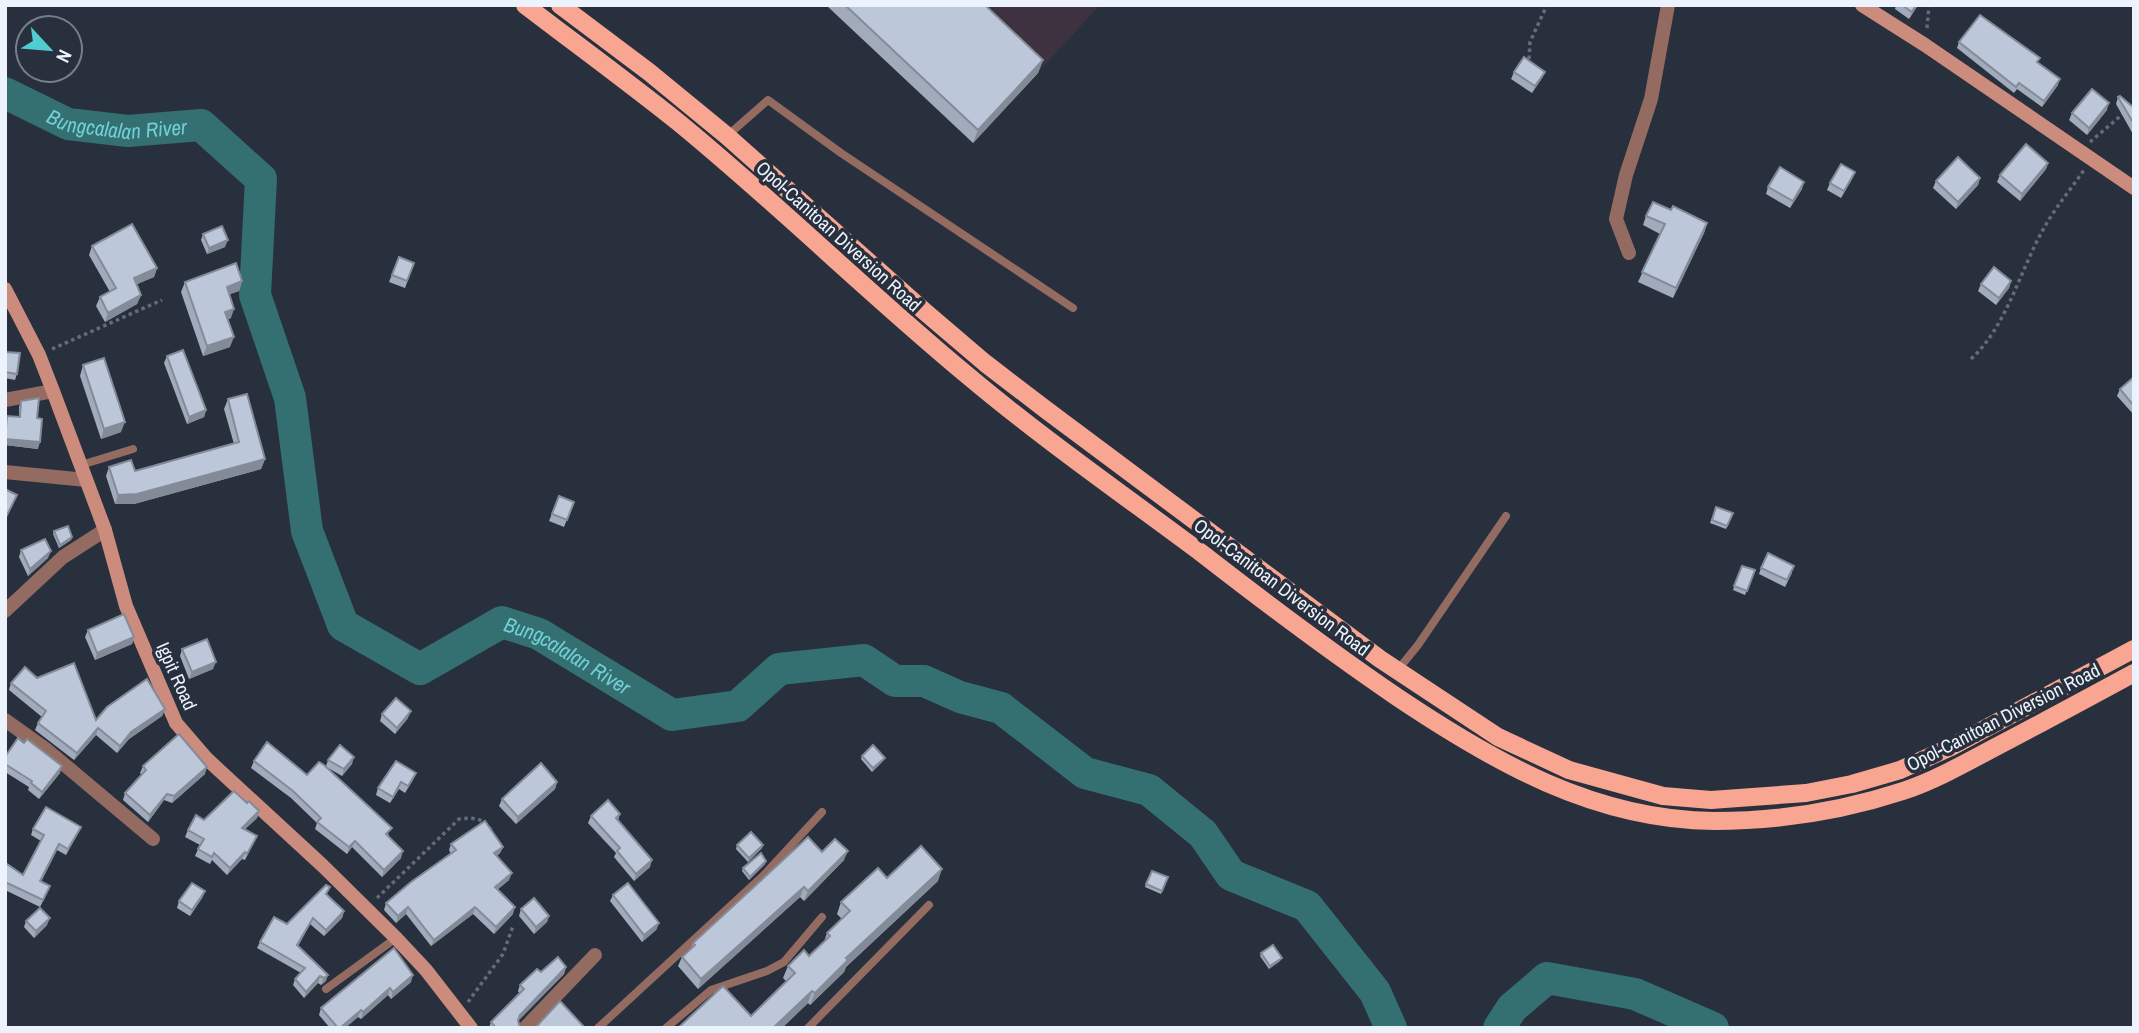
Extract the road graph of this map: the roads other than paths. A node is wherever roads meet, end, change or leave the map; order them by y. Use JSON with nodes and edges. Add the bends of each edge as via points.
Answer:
{"nodes":[{"id":1,"x":525,"y":5,"type":"edge"},
{"id":2,"x":561,"y":5,"type":"edge"},
{"id":3,"x":1668,"y":5,"type":"edge"},
{"id":4,"x":1863,"y":5,"type":"edge"},
{"id":5,"x":727,"y":136,"type":"junction"},
{"id":6,"x":2134,"y":188,"type":"edge"},
{"id":7,"x":1629,"y":253,"type":"dead end"},
{"id":8,"x":5,"y":289,"type":"edge"},
{"id":9,"x":1073,"y":308,"type":"dead end"},
{"id":10,"x":53,"y":391,"type":"junction"},
{"id":11,"x":5,"y":400,"type":"edge"},
{"id":12,"x":133,"y":449,"type":"dead end"},
{"id":13,"x":81,"y":465,"type":"junction"},
{"id":14,"x":5,"y":472,"type":"edge"},
{"id":15,"x":86,"y":480,"type":"junction"},
{"id":16,"x":1506,"y":516,"type":"dead end"},
{"id":17,"x":105,"y":530,"type":"junction"},
{"id":18,"x":5,"y":611,"type":"edge"},
{"id":19,"x":2134,"y":649,"type":"edge"},
{"id":20,"x":1397,"y":671,"type":"junction"},
{"id":21,"x":2134,"y":673,"type":"edge"},
{"id":22,"x":5,"y":720,"type":"edge"},
{"id":23,"x":822,"y":812,"type":"dead end"},
{"id":24,"x":153,"y":839,"type":"dead end"},
{"id":25,"x":929,"y":905,"type":"dead end"},
{"id":26,"x":822,"y":917,"type":"dead end"},
{"id":27,"x":396,"y":938,"type":"junction"},
{"id":28,"x":595,"y":955,"type":"dead end"},
{"id":29,"x":327,"y":989,"type":"dead end"},
{"id":30,"x":471,"y":1028,"type":"edge"},
{"id":31,"x":525,"y":1028,"type":"edge"},
{"id":32,"x":598,"y":1028,"type":"edge"},
{"id":33,"x":666,"y":1028,"type":"edge"},
{"id":34,"x":808,"y":1028,"type":"edge"}],
"edges":[{"from":1,"to":21,"type":"main road","name":"Opol-Canitoan Diversion Road","via":[[679,123],[910,327],[1043,434],[1368,677],[1523,774],[1562,790],[1660,817],[1760,819],[1833,810],[1908,790]]},
{"from":2,"to":5,"type":"main road","name":"Opol-Canitoan Diversion Road"},
{"from":3,"to":7,"type":"street","via":[[1651,99],[1616,219]]},
{"from":4,"to":6,"type":"street"},
{"from":5,"to":9,"type":"lane","via":[[768,100]]},
{"from":5,"to":20,"type":"main road","name":"Opol-Canitoan Diversion Road","via":[[985,363]]},
{"from":8,"to":10,"type":"street","name":"Igpit Road"},
{"from":10,"to":11,"type":"street"},
{"from":10,"to":13,"type":"street","name":"Igpit Road"},
{"from":12,"to":13,"type":"lane"},
{"from":13,"to":15,"type":"street","name":"Igpit Road"},
{"from":14,"to":15,"type":"street"},
{"from":15,"to":17,"type":"street","name":"Igpit Road"},
{"from":16,"to":20,"type":"lane"},
{"from":17,"to":18,"type":"street","via":[[63,557]]},
{"from":17,"to":27,"type":"street","name":"Igpit Road","via":[[126,606],[176,723],[207,759]]},
{"from":19,"to":20,"type":"main road","name":"Opol-Canitoan Diversion Road","via":[[1951,747],[1900,769],[1806,793],[1723,799],[1663,796],[1569,770],[1498,737]]},
{"from":22,"to":24,"type":"street"},
{"from":23,"to":32,"type":"lane","via":[[763,876]]},
{"from":25,"to":34,"type":"lane"},
{"from":26,"to":33,"type":"lane","via":[[784,962],[711,990]]},
{"from":27,"to":29,"type":"lane"},
{"from":27,"to":30,"type":"street","name":"Igpit Road"},
{"from":28,"to":31,"type":"street"}]}
